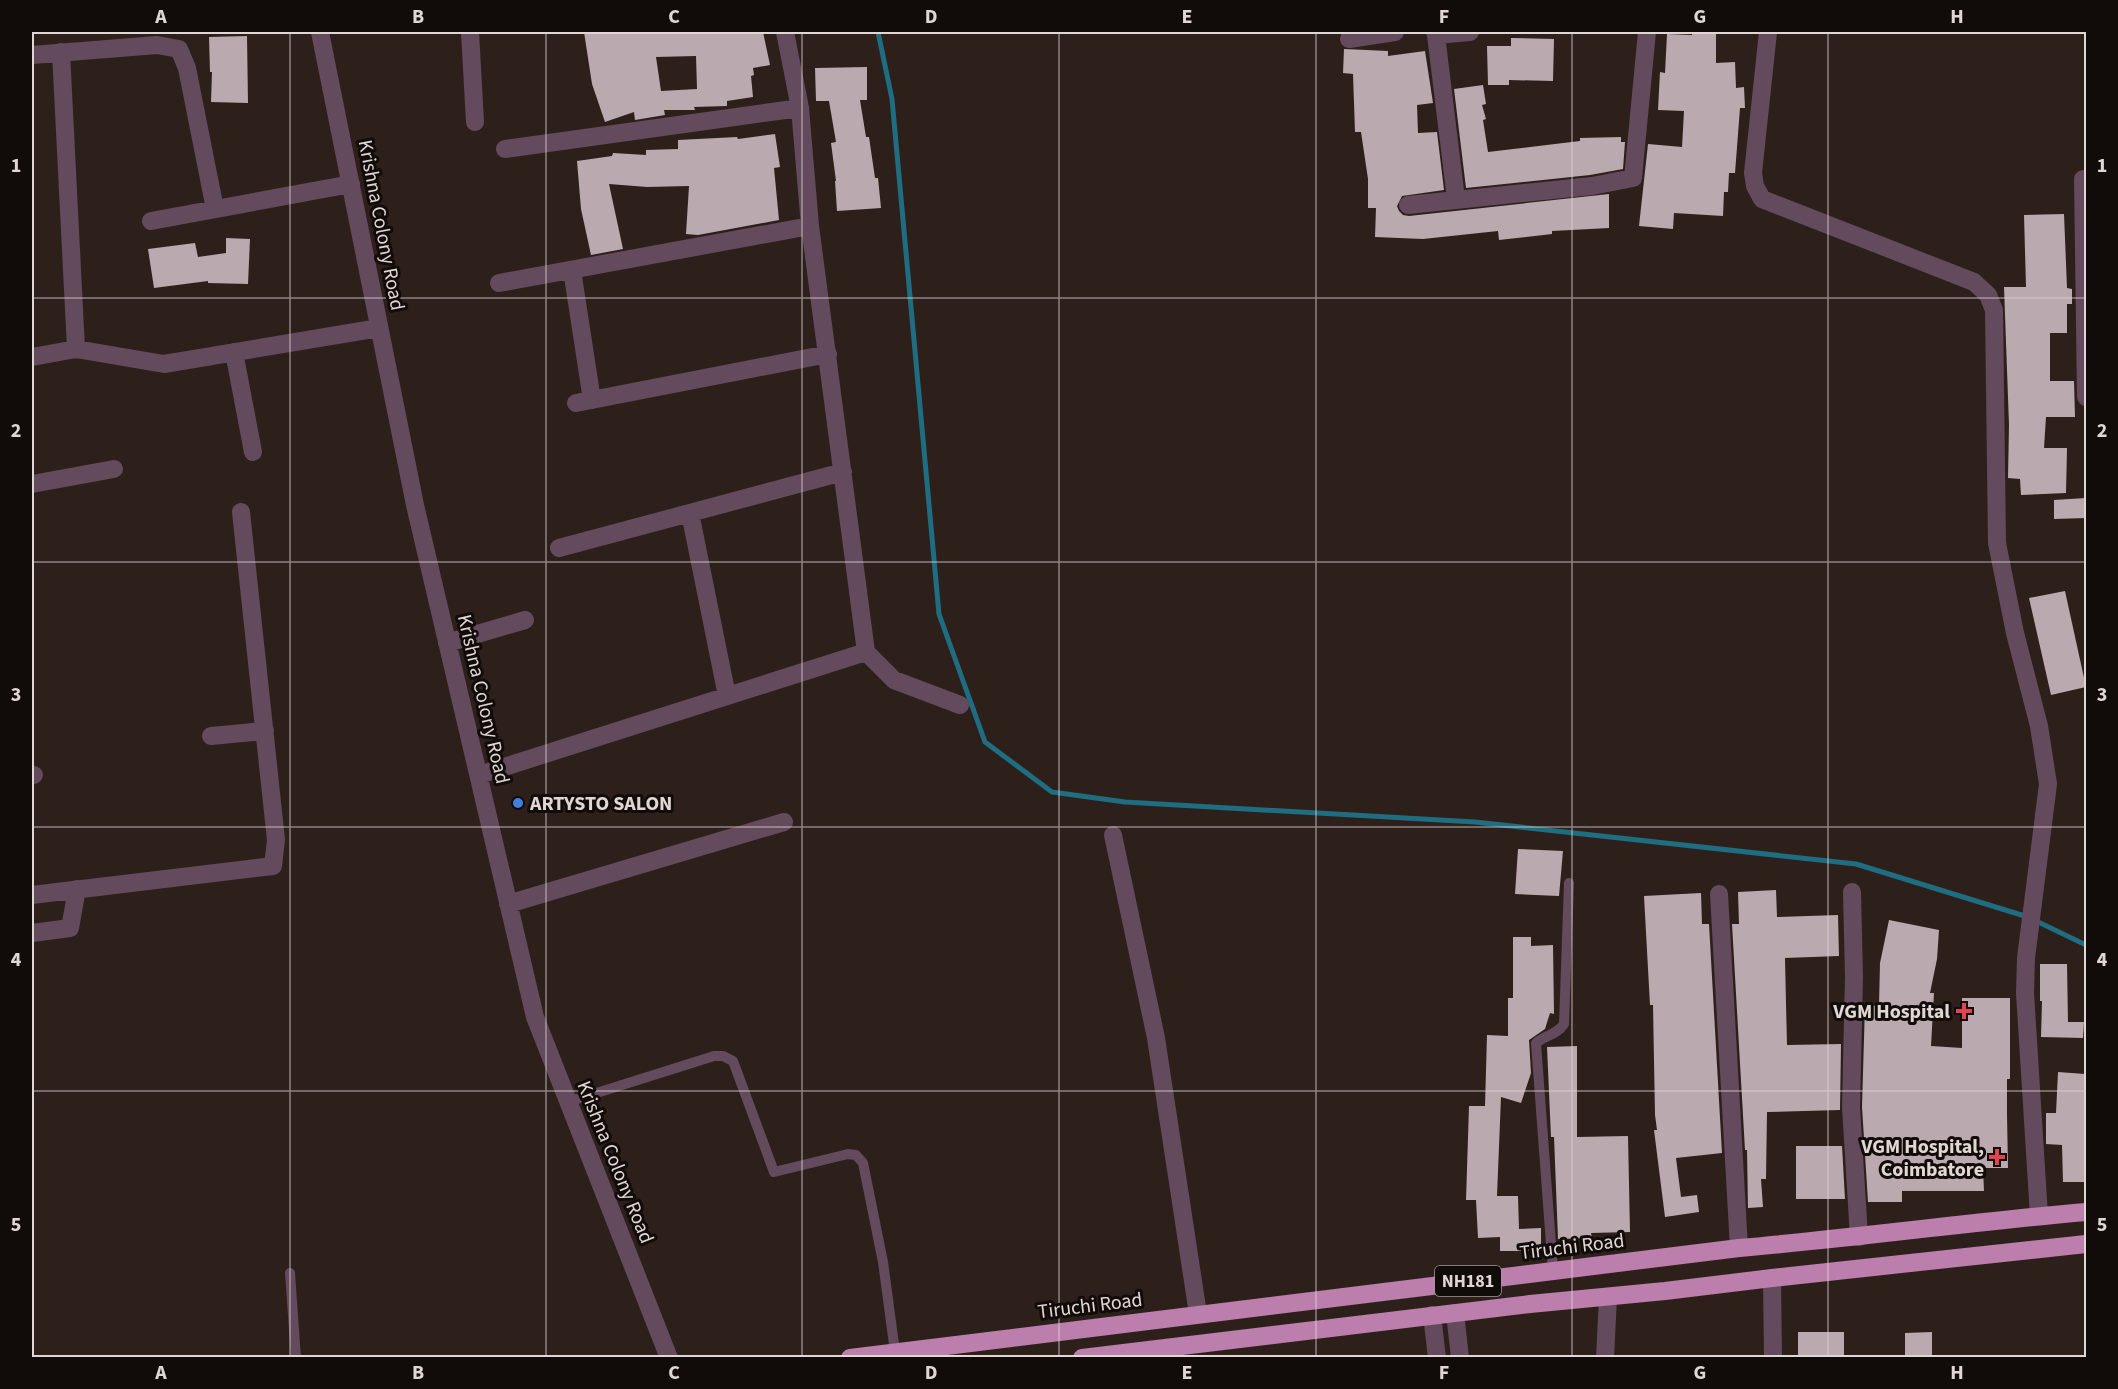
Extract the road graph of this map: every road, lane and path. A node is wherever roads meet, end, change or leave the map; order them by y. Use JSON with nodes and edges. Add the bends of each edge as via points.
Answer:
{"nodes":[{"id":1,"x":320,"y":32,"type":"edge"},
{"id":2,"x":470,"y":32,"type":"edge"},
{"id":3,"x":785,"y":32,"type":"edge"},
{"id":4,"x":1395,"y":32,"type":"edge"},
{"id":5,"x":1470,"y":32,"type":"edge"},
{"id":6,"x":1647,"y":32,"type":"edge"},
{"id":7,"x":1768,"y":32,"type":"edge"},
{"id":8,"x":1435,"y":33,"type":"edge"},
{"id":9,"x":1349,"y":39,"type":"dead end"},
{"id":10,"x":61,"y":52,"type":"junction"},
{"id":11,"x":32,"y":55,"type":"edge"},
{"id":12,"x":800,"y":108,"type":"junction"},
{"id":13,"x":475,"y":122,"type":"dead end"},
{"id":14,"x":505,"y":149,"type":"dead end"},
{"id":15,"x":2084,"y":179,"type":"dead end"},
{"id":16,"x":351,"y":184,"type":"junction"},
{"id":17,"x":1456,"y":199,"type":"junction"},
{"id":18,"x":1408,"y":205,"type":"dead end"},
{"id":19,"x":215,"y":209,"type":"junction"},
{"id":20,"x":151,"y":221,"type":"dead end"},
{"id":21,"x":810,"y":226,"type":"junction"},
{"id":22,"x":572,"y":270,"type":"junction"},
{"id":23,"x":500,"y":283,"type":"dead end"},
{"id":24,"x":2086,"y":284,"type":"edge"},
{"id":25,"x":379,"y":328,"type":"junction"},
{"id":26,"x":76,"y":350,"type":"junction"},
{"id":27,"x":234,"y":352,"type":"junction"},
{"id":28,"x":828,"y":354,"type":"junction"},
{"id":29,"x":32,"y":357,"type":"edge"},
{"id":30,"x":2086,"y":397,"type":"edge"},
{"id":31,"x":253,"y":452,"type":"dead end"},
{"id":32,"x":114,"y":469,"type":"dead end"},
{"id":33,"x":843,"y":472,"type":"junction"},
{"id":34,"x":32,"y":484,"type":"edge"},
{"id":35,"x":241,"y":512,"type":"dead end"},
{"id":36,"x":690,"y":513,"type":"junction"},
{"id":37,"x":559,"y":548,"type":"dead end"},
{"id":38,"x":525,"y":620,"type":"dead end"},
{"id":39,"x":447,"y":643,"type":"junction"},
{"id":40,"x":866,"y":652,"type":"junction"},
{"id":41,"x":727,"y":696,"type":"junction"},
{"id":42,"x":960,"y":705,"type":"dead end"},
{"id":43,"x":265,"y":731,"type":"junction"},
{"id":44,"x":210,"y":736,"type":"dead end"},
{"id":45,"x":479,"y":775,"type":"junction"},
{"id":46,"x":784,"y":822,"type":"dead end"},
{"id":47,"x":1113,"y":835,"type":"dead end"},
{"id":48,"x":1569,"y":883,"type":"dead end"},
{"id":49,"x":77,"y":889,"type":"junction"},
{"id":50,"x":1852,"y":892,"type":"dead end"},
{"id":51,"x":1719,"y":894,"type":"dead end"},
{"id":52,"x":32,"y":895,"type":"edge"},
{"id":53,"x":508,"y":904,"type":"junction"},
{"id":54,"x":32,"y":933,"type":"edge"},
{"id":55,"x":568,"y":1102,"type":"junction"},
{"id":56,"x":2086,"y":1212,"type":"edge"},
{"id":57,"x":2039,"y":1216,"type":"junction"},
{"id":58,"x":1859,"y":1237,"type":"junction"},
{"id":59,"x":2086,"y":1244,"type":"edge"},
{"id":60,"x":1739,"y":1248,"type":"junction"},
{"id":61,"x":1553,"y":1271,"type":"junction"},
{"id":62,"x":290,"y":1273,"type":"dead end"},
{"id":63,"x":1772,"y":1278,"type":"junction"},
{"id":64,"x":1608,"y":1297,"type":"junction"},
{"id":65,"x":1455,"y":1313,"type":"junction"},
{"id":66,"x":1198,"y":1314,"type":"junction"},
{"id":67,"x":1432,"y":1316,"type":"junction"},
{"id":68,"x":895,"y":1352,"type":"junction"},
{"id":69,"x":1092,"y":1357,"type":"edge"},
{"id":70,"x":296,"y":1358,"type":"edge"},
{"id":71,"x":669,"y":1358,"type":"edge"},
{"id":72,"x":850,"y":1358,"type":"edge"},
{"id":73,"x":1437,"y":1358,"type":"edge"},
{"id":74,"x":1460,"y":1358,"type":"edge"},
{"id":75,"x":1605,"y":1358,"type":"edge"},
{"id":76,"x":1773,"y":1358,"type":"edge"}],
"edges":[{"from":1,"to":16,"type":"street","name":"Krishna Colony Road"},
{"from":2,"to":13,"type":"street"},
{"from":3,"to":12,"type":"street"},
{"from":4,"to":9,"type":"street"},
{"from":5,"to":8,"type":"street"},
{"from":6,"to":17,"type":"street","via":[[1633,178],[1592,186]]},
{"from":7,"to":57,"type":"street","via":[[1753,173],[1762,199],[1974,282],[1988,295],[1994,310],[1997,543],[2039,726],[2048,784],[2025,993]]},
{"from":8,"to":17,"type":"street"},
{"from":10,"to":11,"type":"street"},
{"from":10,"to":19,"type":"street","via":[[157,45],[179,49],[187,69]]},
{"from":10,"to":26,"type":"street"},
{"from":12,"to":14,"type":"street"},
{"from":12,"to":21,"type":"street"},
{"from":15,"to":24,"type":"street"},
{"from":16,"to":19,"type":"street"},
{"from":16,"to":25,"type":"street","name":"Krishna Colony Road"},
{"from":17,"to":18,"type":"street"},
{"from":19,"to":20,"type":"street"},
{"from":21,"to":22,"type":"street"},
{"from":21,"to":28,"type":"street"},
{"from":22,"to":23,"type":"street"},
{"from":22,"to":28,"type":"street","via":[[584,401]]},
{"from":24,"to":30,"type":"street"},
{"from":25,"to":27,"type":"street"},
{"from":25,"to":39,"type":"street","name":"Krishna Colony Road"},
{"from":26,"to":27,"type":"street","via":[[164,364]]},
{"from":26,"to":29,"type":"street"},
{"from":27,"to":31,"type":"street"},
{"from":28,"to":33,"type":"street"},
{"from":32,"to":34,"type":"street"},
{"from":33,"to":36,"type":"street"},
{"from":33,"to":40,"type":"street"},
{"from":35,"to":43,"type":"street"},
{"from":36,"to":37,"type":"street"},
{"from":36,"to":41,"type":"street"},
{"from":38,"to":39,"type":"street"},
{"from":39,"to":45,"type":"street","name":"Krishna Colony Road"},
{"from":40,"to":41,"type":"street"},
{"from":40,"to":42,"type":"street","via":[[894,680]]},
{"from":41,"to":45,"type":"street"},
{"from":43,"to":44,"type":"street"},
{"from":43,"to":49,"type":"street","via":[[276,840],[273,866]]},
{"from":45,"to":53,"type":"street","name":"Krishna Colony Road"},
{"from":46,"to":53,"type":"street"},
{"from":47,"to":66,"type":"street","via":[[1156,1038]]},
{"from":48,"to":61,"type":"lane","via":[[1564,1024],[1536,1043]]},
{"from":49,"to":52,"type":"street"},
{"from":49,"to":54,"type":"street","via":[[70,928]]},
{"from":50,"to":58,"type":"street","via":[[1851,1107]]},
{"from":51,"to":60,"type":"street"},
{"from":53,"to":55,"type":"street","name":"Krishna Colony Road","via":[[534,1017]]},
{"from":55,"to":68,"type":"lane","via":[[723,1056],[733,1061],[774,1172],[856,1155],[863,1163],[883,1262]]},
{"from":55,"to":71,"type":"street","name":"Krishna Colony Road"},
{"from":56,"to":57,"type":"highway","name":"Tiruchi Road","number":"NH181"},
{"from":57,"to":58,"type":"highway","name":"Tiruchi Road","number":"NH181"},
{"from":58,"to":60,"type":"highway","name":"Tiruchi Road","number":"NH181"},
{"from":59,"to":63,"type":"highway","number":"NH181"},
{"from":60,"to":61,"type":"highway","name":"Tiruchi Road","number":"NH181"},
{"from":61,"to":66,"type":"highway","name":"Tiruchi Road","number":"NH181"},
{"from":62,"to":70,"type":"lane"},
{"from":63,"to":64,"type":"highway","number":"NH181"},
{"from":63,"to":76,"type":"street"},
{"from":64,"to":65,"type":"highway","number":"NH181"},
{"from":64,"to":75,"type":"street"},
{"from":65,"to":67,"type":"highway","number":"NH181"},
{"from":65,"to":74,"type":"street"},
{"from":66,"to":68,"type":"highway","name":"Tiruchi Road","number":"NH181"},
{"from":67,"to":69,"type":"highway","number":"NH181"},
{"from":67,"to":73,"type":"street"},
{"from":68,"to":72,"type":"highway","name":"Tiruchi Road","number":"NH181"}]}
